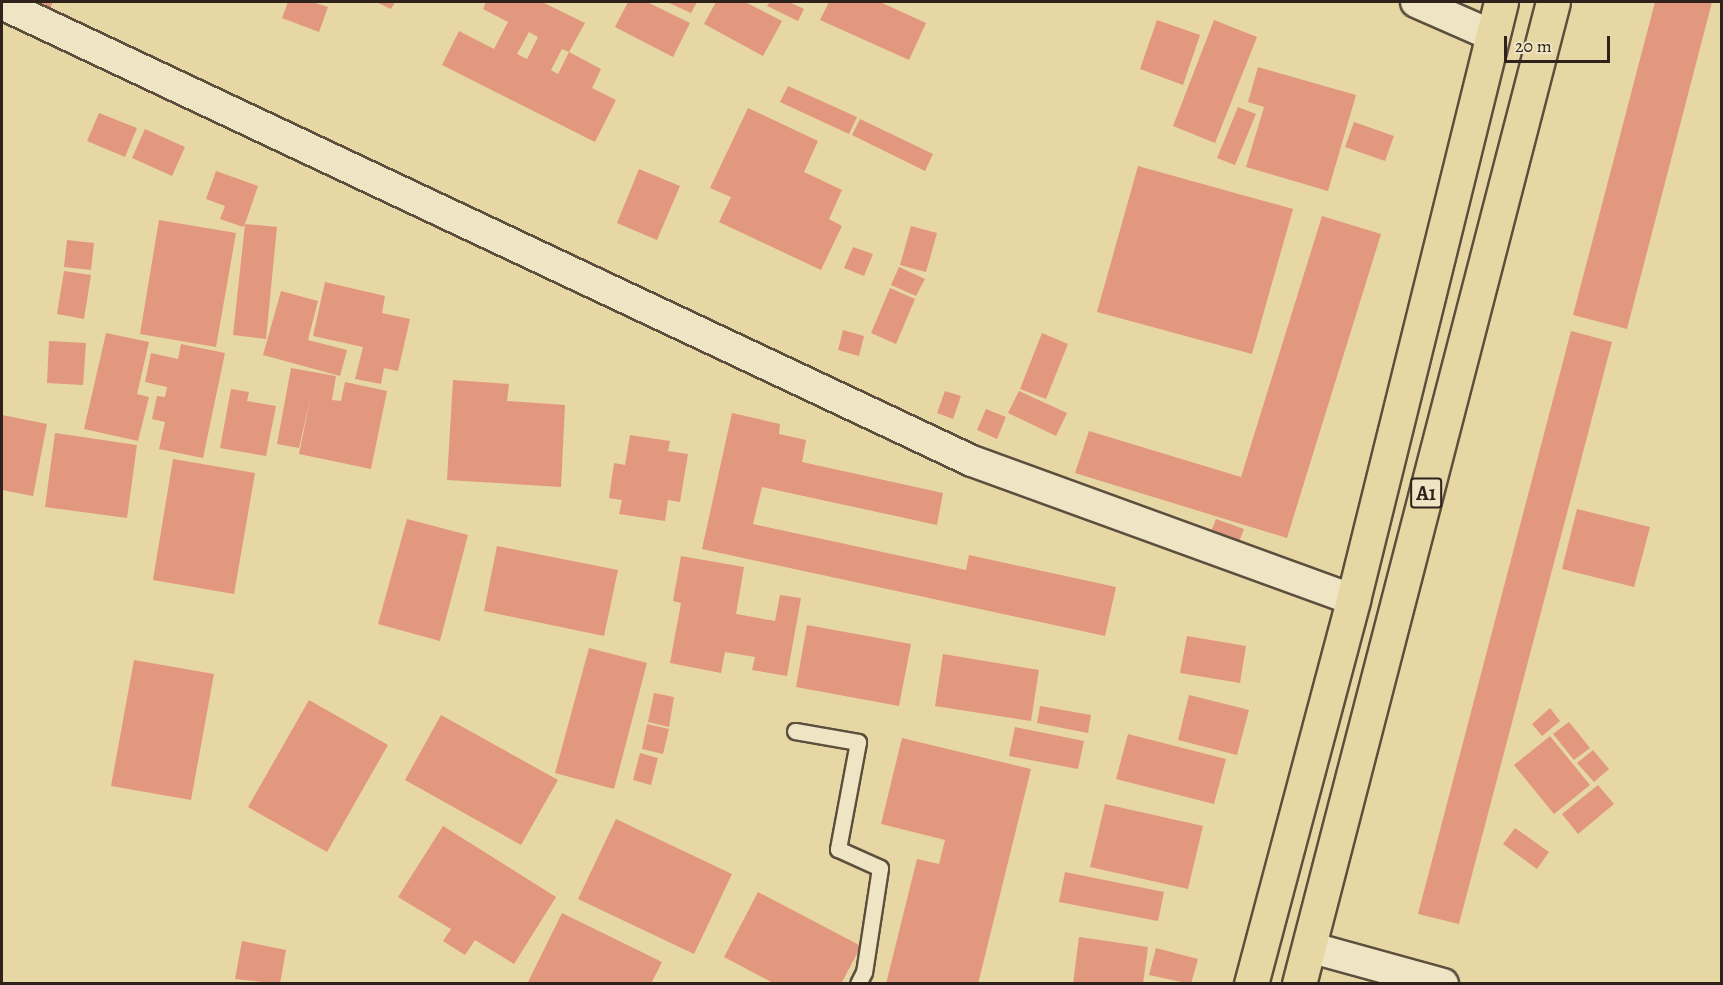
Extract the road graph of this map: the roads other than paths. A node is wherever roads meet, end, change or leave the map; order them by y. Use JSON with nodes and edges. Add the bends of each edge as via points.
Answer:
{"nodes":[{"id":1,"x":1416,"y":2,"type":"edge"},
{"id":2,"x":1501,"y":2,"type":"edge"},
{"id":3,"x":1553,"y":2,"type":"edge"},
{"id":4,"x":2,"y":4,"type":"edge"},
{"id":5,"x":1491,"y":35,"type":"junction"},
{"id":6,"x":1353,"y":600,"type":"junction"},
{"id":7,"x":795,"y":731,"type":"dead end"},
{"id":8,"x":1309,"y":947,"type":"junction"},
{"id":9,"x":858,"y":984,"type":"edge"},
{"id":10,"x":1251,"y":984,"type":"edge"},
{"id":11,"x":1299,"y":984,"type":"edge"},
{"id":12,"x":1443,"y":984,"type":"edge"}],
"edges":[{"from":1,"to":5,"type":"street"},
{"from":2,"to":5,"type":"highway","number":"A1"},
{"from":3,"to":8,"type":"highway","number":"A1"},
{"from":4,"to":6,"type":"street","via":[[972,461]]},
{"from":5,"to":6,"type":"highway","number":"A1"},
{"from":6,"to":10,"type":"highway","number":"A1"},
{"from":7,"to":9,"type":"lane","via":[[858,742],[838,849],[880,868],[864,972]]},
{"from":8,"to":11,"type":"highway","number":"A1"},
{"from":8,"to":12,"type":"street"}]}
